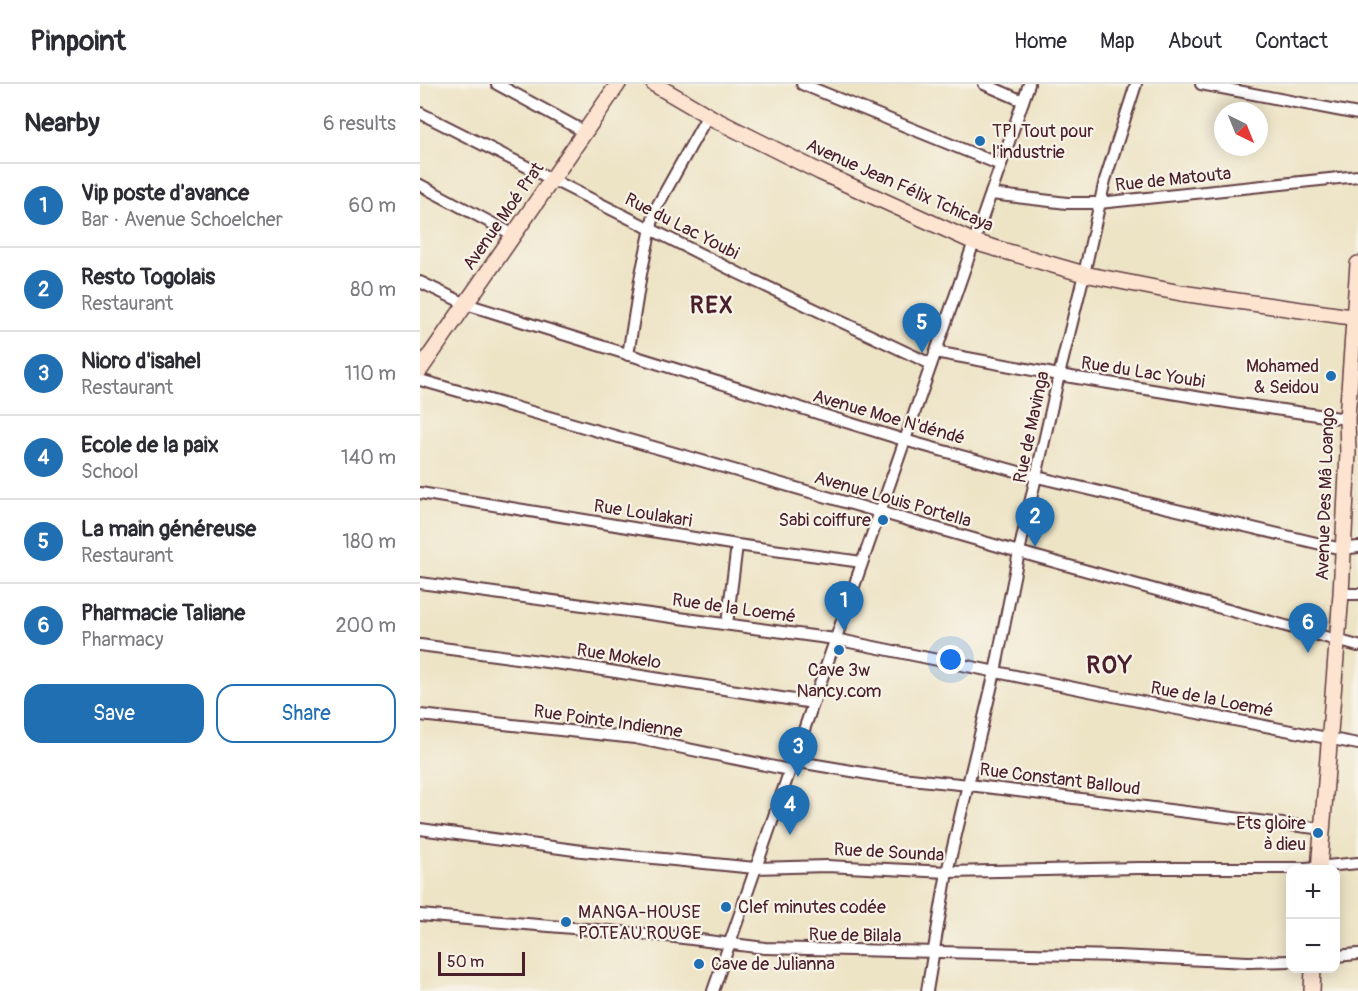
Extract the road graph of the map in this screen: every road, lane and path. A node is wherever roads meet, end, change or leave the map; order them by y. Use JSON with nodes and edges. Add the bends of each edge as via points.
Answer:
{"nodes":[{"id":1,"x":497,"y":84,"type":"edge"},
{"id":2,"x":618,"y":84,"type":"edge"},
{"id":3,"x":654,"y":84,"type":"edge"},
{"id":4,"x":802,"y":84,"type":"edge"},
{"id":5,"x":984,"y":84,"type":"edge"},
{"id":6,"x":1029,"y":84,"type":"edge"},
{"id":7,"x":1136,"y":84,"type":"edge"},
{"id":8,"x":1201,"y":84,"type":"edge"},
{"id":9,"x":1023,"y":101,"type":"junction"},
{"id":10,"x":420,"y":113,"type":"edge"},
{"id":11,"x":1358,"y":114,"type":"edge"},
{"id":12,"x":708,"y":115,"type":"junction"},
{"id":13,"x":585,"y":132,"type":"junction"},
{"id":14,"x":1001,"y":165,"type":"junction"},
{"id":15,"x":1358,"y":176,"type":"edge"},
{"id":16,"x":552,"y":179,"type":"junction"},
{"id":17,"x":420,"y":185,"type":"edge"},
{"id":18,"x":991,"y":194,"type":"junction"},
{"id":19,"x":1099,"y":203,"type":"junction"},
{"id":20,"x":652,"y":230,"type":"junction"},
{"id":21,"x":514,"y":235,"type":"junction"},
{"id":22,"x":974,"y":242,"type":"junction"},
{"id":23,"x":1358,"y":264,"type":"edge"},
{"id":24,"x":1084,"y":274,"type":"junction"},
{"id":25,"x":420,"y":282,"type":"edge"},
{"id":26,"x":466,"y":304,"type":"junction"},
{"id":27,"x":1356,"y":318,"type":"edge"},
{"id":28,"x":935,"y":352,"type":"junction"},
{"id":29,"x":628,"y":355,"type":"junction"},
{"id":30,"x":931,"y":364,"type":"junction"},
{"id":31,"x":420,"y":370,"type":"edge"},
{"id":32,"x":1059,"y":375,"type":"junction"},
{"id":33,"x":420,"y":380,"type":"edge"},
{"id":34,"x":1347,"y":419,"type":"junction"},
{"id":35,"x":904,"y":440,"type":"junction"},
{"id":36,"x":1353,"y":452,"type":"edge"},
{"id":37,"x":1037,"y":477,"type":"junction"},
{"id":38,"x":420,"y":493,"type":"edge"},
{"id":39,"x":879,"y":512,"type":"junction"},
{"id":40,"x":737,"y":545,"type":"junction"},
{"id":41,"x":1358,"y":547,"type":"edge"},
{"id":42,"x":1342,"y":549,"type":"junction"},
{"id":43,"x":1019,"y":552,"type":"junction"},
{"id":44,"x":862,"y":562,"type":"junction"},
{"id":45,"x":420,"y":583,"type":"edge"},
{"id":46,"x":1341,"y":594,"type":"junction"},
{"id":47,"x":1358,"y":594,"type":"edge"},
{"id":48,"x":727,"y":624,"type":"junction"},
{"id":49,"x":835,"y":639,"type":"junction"},
{"id":50,"x":1336,"y":640,"type":"junction"},
{"id":51,"x":420,"y":645,"type":"edge"},
{"id":52,"x":1358,"y":646,"type":"edge"},
{"id":53,"x":995,"y":672,"type":"junction"},
{"id":54,"x":813,"y":703,"type":"junction"},
{"id":55,"x":420,"y":715,"type":"edge"},
{"id":56,"x":1329,"y":738,"type":"junction"},
{"id":57,"x":1358,"y":744,"type":"edge"},
{"id":58,"x":791,"y":766,"type":"junction"},
{"id":59,"x":969,"y":785,"type":"junction"},
{"id":60,"x":420,"y":829,"type":"edge"},
{"id":61,"x":1323,"y":829,"type":"junction"},
{"id":62,"x":1358,"y":863,"type":"edge"},
{"id":63,"x":1319,"y":865,"type":"edge"},
{"id":64,"x":1340,"y":865,"type":"edge"},
{"id":65,"x":755,"y":868,"type":"junction"},
{"id":66,"x":1286,"y":868,"type":"edge"},
{"id":67,"x":947,"y":872,"type":"junction"},
{"id":68,"x":420,"y":915,"type":"edge"},
{"id":69,"x":730,"y":943,"type":"junction"},
{"id":70,"x":932,"y":954,"type":"junction"},
{"id":71,"x":1358,"y":954,"type":"edge"},
{"id":72,"x":1340,"y":956,"type":"edge"},
{"id":73,"x":1286,"y":961,"type":"edge"},
{"id":74,"x":1312,"y":973,"type":"edge"},
{"id":75,"x":713,"y":991,"type":"edge"},
{"id":76,"x":927,"y":991,"type":"edge"},
{"id":77,"x":1312,"y":991,"type":"edge"}],
"edges":[{"from":1,"to":13,"type":"street"},
{"from":2,"to":13,"type":"street","name":"Avenue Moé Prat"},
{"from":3,"to":12,"type":"street","name":"Avenue Jean Félix Tchicaya"},
{"from":4,"to":14,"type":"street"},
{"from":5,"to":9,"type":"street"},
{"from":6,"to":9,"type":"street"},
{"from":7,"to":19,"type":"street","name":"Rue de Mavinga"},
{"from":8,"to":11,"type":"street"},
{"from":9,"to":14,"type":"street"},
{"from":10,"to":16,"type":"street","name":"Rue du Lac Youbi"},
{"from":12,"to":20,"type":"street","via":[[655,210]]},
{"from":12,"to":22,"type":"street","name":"Avenue Jean Félix Tchicaya"},
{"from":13,"to":16,"type":"street","name":"Avenue Moé Prat"},
{"from":14,"to":18,"type":"street"},
{"from":15,"to":19,"type":"street","name":"Rue de Matouta"},
{"from":16,"to":20,"type":"street","name":"Rue du Lac Youbi"},
{"from":16,"to":21,"type":"street","name":"Avenue Moé Prat"},
{"from":17,"to":21,"type":"street"},
{"from":18,"to":19,"type":"street","name":"Rue de Matouta"},
{"from":18,"to":22,"type":"street"},
{"from":19,"to":24,"type":"street","name":"Rue de Mavinga"},
{"from":20,"to":29,"type":"street"},
{"from":20,"to":30,"type":"street","name":"Rue du Lac Youbi"},
{"from":21,"to":26,"type":"street","name":"Avenue Moé Prat"},
{"from":22,"to":24,"type":"street","name":"Avenue Jean Félix Tchicaya"},
{"from":22,"to":28,"type":"street"},
{"from":23,"to":27,"type":"street","name":"Avenue Des Mâ Loango"},
{"from":24,"to":27,"type":"street","name":"Avenue Jean Félix Tchicaya","via":[[1181,293]]},
{"from":24,"to":32,"type":"street","name":"Rue de Mavinga"},
{"from":25,"to":26,"type":"street","name":"Avenue Moe N'déndé"},
{"from":26,"to":29,"type":"street","name":"Avenue Moe N'déndé"},
{"from":26,"to":31,"type":"street","name":"Avenue Moé Prat"},
{"from":27,"to":34,"type":"street","name":"Avenue Des Mâ Loango"},
{"from":28,"to":30,"type":"street"},
{"from":28,"to":32,"type":"street","name":"Rue du Lac Youbi"},
{"from":29,"to":35,"type":"street","name":"Avenue Moe N'déndé"},
{"from":30,"to":35,"type":"street"},
{"from":32,"to":34,"type":"street","name":"Rue du Lac Youbi"},
{"from":32,"to":37,"type":"street","name":"Rue de Mavinga"},
{"from":33,"to":39,"type":"street","name":"Avenue Louis Portella"},
{"from":34,"to":36,"type":"street","name":"Avenue Des Mâ Loango"},
{"from":35,"to":37,"type":"street","name":"Avenue Moe N'déndé"},
{"from":35,"to":39,"type":"street"},
{"from":36,"to":42,"type":"street","name":"Avenue Des Mâ Loango"},
{"from":37,"to":42,"type":"street","name":"Avenue Moe N'déndé"},
{"from":37,"to":43,"type":"street","name":"Rue de Mavinga"},
{"from":38,"to":40,"type":"street","name":"Rue Loulakari"},
{"from":39,"to":43,"type":"street","name":"Avenue Louis Portella"},
{"from":39,"to":44,"type":"street"},
{"from":40,"to":44,"type":"street","name":"Rue Loulakari"},
{"from":40,"to":48,"type":"street"},
{"from":41,"to":42,"type":"street","name":"Avenue Moe N'déndé"},
{"from":42,"to":46,"type":"street","name":"Avenue Des Mâ Loango"},
{"from":43,"to":50,"type":"street","name":"Avenue Louis Portella"},
{"from":43,"to":53,"type":"street","name":"Rue de Mavinga"},
{"from":44,"to":49,"type":"street"},
{"from":45,"to":48,"type":"street","name":"Rue de la Loemé"},
{"from":46,"to":47,"type":"street"},
{"from":46,"to":50,"type":"street","name":"Avenue Des Mâ Loango"},
{"from":48,"to":49,"type":"street","name":"Rue de la Loemé"},
{"from":49,"to":53,"type":"street","name":"Rue de la Loemé"},
{"from":49,"to":54,"type":"street"},
{"from":50,"to":52,"type":"street","name":"Avenue Louis Portella"},
{"from":50,"to":56,"type":"street","name":"Avenue Des Mâ Loango"},
{"from":51,"to":54,"type":"street","name":"Rue Mokelo"},
{"from":53,"to":56,"type":"street","name":"Rue de la Loemé"},
{"from":53,"to":59,"type":"street","name":"Rue de Mavinga"},
{"from":54,"to":58,"type":"street"},
{"from":55,"to":58,"type":"street","name":"Rue Pointe Indienne","via":[[635,738]]},
{"from":56,"to":57,"type":"street","name":"Rue de la Loemé"},
{"from":56,"to":61,"type":"street","name":"Avenue Des Mâ Loango"},
{"from":58,"to":59,"type":"street","name":"Rue Constant Balloud"},
{"from":58,"to":65,"type":"street"},
{"from":59,"to":61,"type":"street","name":"Rue Constant Balloud"},
{"from":59,"to":67,"type":"street","name":"Rue de Mavinga"},
{"from":60,"to":65,"type":"street","name":"Rue de Sounda","via":[[582,851]]},
{"from":61,"to":63,"type":"street","name":"Avenue Des Mâ Loango"},
{"from":62,"to":64,"type":"street","name":"Rue de Sounda"},
{"from":65,"to":67,"type":"street","name":"Rue de Sounda","via":[[827,866]]},
{"from":65,"to":69,"type":"street"},
{"from":66,"to":67,"type":"street","name":"Rue de Sounda"},
{"from":67,"to":70,"type":"street","name":"Rue de Mavinga"},
{"from":68,"to":69,"type":"street","name":"Rue de Bilala"},
{"from":69,"to":70,"type":"street","name":"Rue de Bilala","via":[[800,950]]},
{"from":69,"to":75,"type":"street"},
{"from":70,"to":73,"type":"street","name":"Rue de Bilala"},
{"from":70,"to":76,"type":"street","name":"Rue de Mavinga"},
{"from":71,"to":72,"type":"street"},
{"from":74,"to":77,"type":"street"}]}
